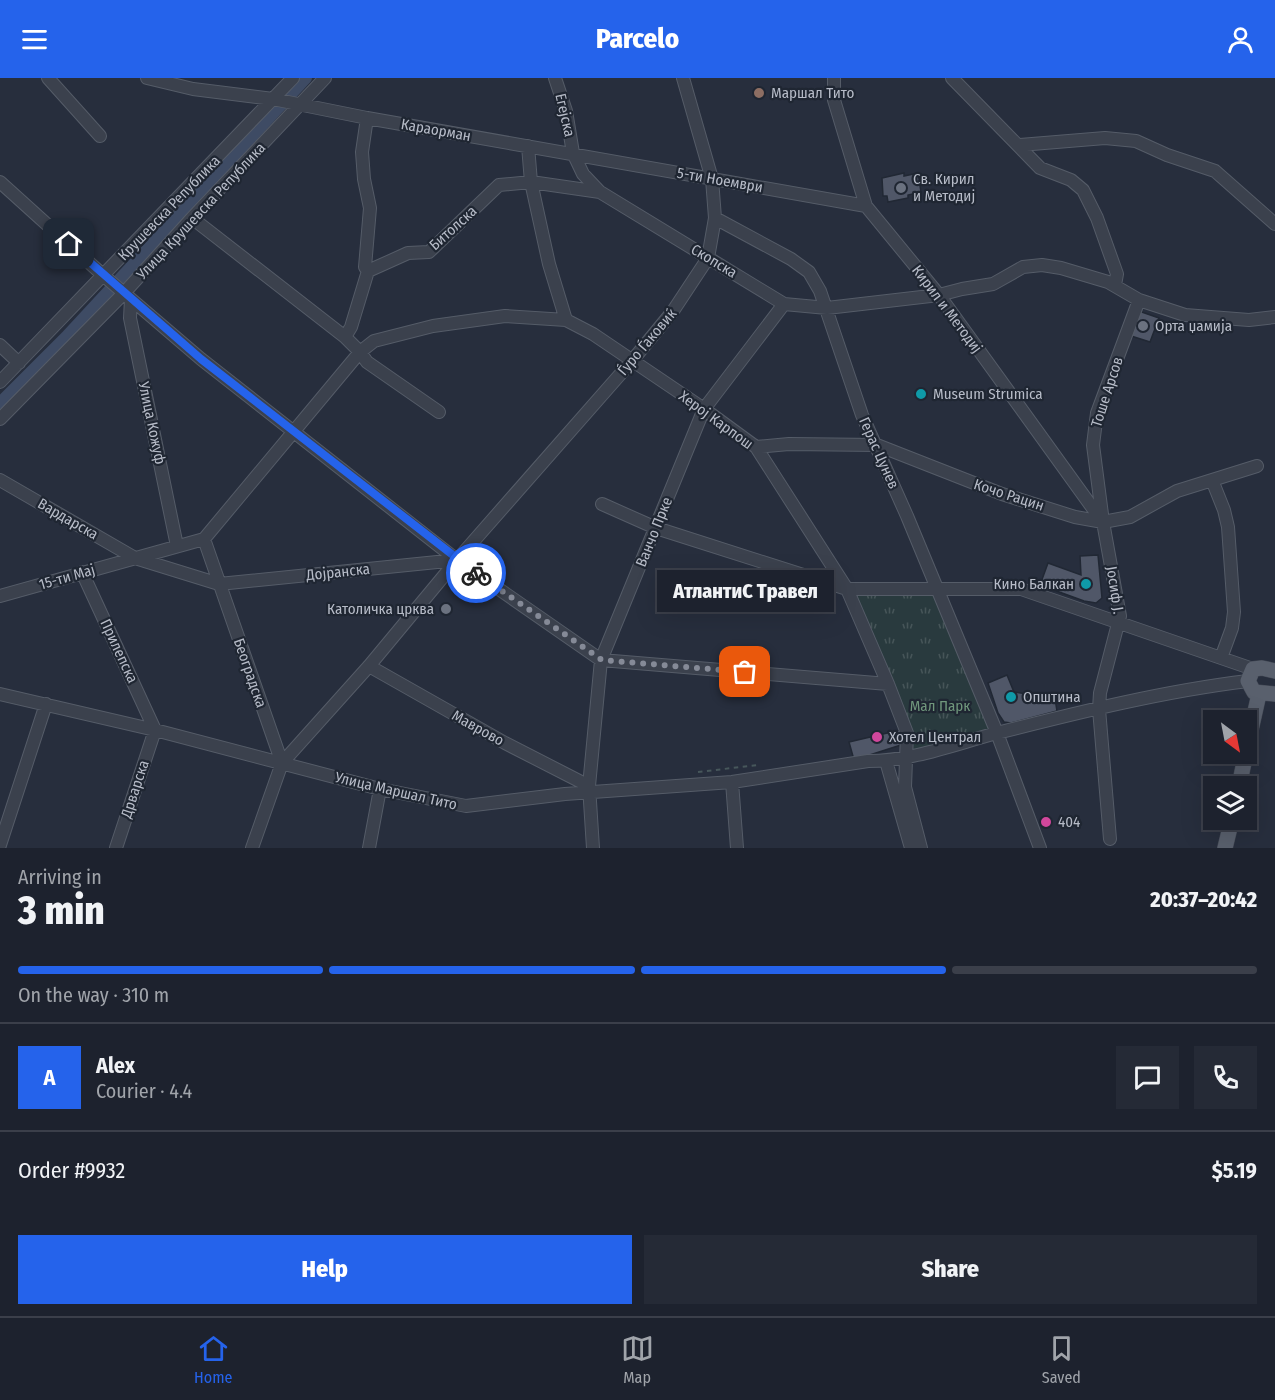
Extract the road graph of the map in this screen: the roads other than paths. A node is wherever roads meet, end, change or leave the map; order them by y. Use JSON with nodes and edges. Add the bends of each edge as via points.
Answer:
{"nodes":[{"id":1,"x":48,"y":78,"type":"edge"},
{"id":2,"x":147,"y":78,"type":"edge"},
{"id":3,"x":293,"y":78,"type":"edge"},
{"id":4,"x":325,"y":78,"type":"edge"},
{"id":5,"x":555,"y":78,"type":"edge"},
{"id":6,"x":683,"y":78,"type":"edge"},
{"id":7,"x":834,"y":78,"type":"edge"},
{"id":8,"x":952,"y":78,"type":"edge"},
{"id":9,"x":273,"y":99,"type":"junction"},
{"id":10,"x":299,"y":105,"type":"junction"},
{"id":11,"x":367,"y":118,"type":"junction"},
{"id":12,"x":100,"y":136,"type":"dead end"},
{"id":13,"x":1020,"y":145,"type":"junction"},
{"id":14,"x":528,"y":147,"type":"junction"},
{"id":15,"x":573,"y":153,"type":"junction"},
{"id":16,"x":712,"y":178,"type":"junction"},
{"id":17,"x":0,"y":182,"type":"edge"},
{"id":18,"x":531,"y":182,"type":"junction"},
{"id":19,"x":600,"y":192,"type":"junction"},
{"id":20,"x":866,"y":206,"type":"junction"},
{"id":21,"x":192,"y":218,"type":"junction"},
{"id":22,"x":714,"y":218,"type":"junction"},
{"id":23,"x":1275,"y":224,"type":"edge"},
{"id":24,"x":708,"y":258,"type":"junction"},
{"id":25,"x":368,"y":271,"type":"junction"},
{"id":26,"x":104,"y":276,"type":"junction"},
{"id":27,"x":1116,"y":285,"type":"junction"},
{"id":28,"x":939,"y":295,"type":"junction"},
{"id":29,"x":128,"y":296,"type":"junction"},
{"id":30,"x":1139,"y":300,"type":"junction"},
{"id":31,"x":784,"y":303,"type":"junction"},
{"id":32,"x":827,"y":308,"type":"junction"},
{"id":33,"x":1275,"y":317,"type":"edge"},
{"id":34,"x":566,"y":320,"type":"junction"},
{"id":35,"x":345,"y":337,"type":"junction"},
{"id":36,"x":0,"y":345,"type":"edge"},
{"id":37,"x":360,"y":352,"type":"junction"},
{"id":38,"x":631,"y":362,"type":"junction"},
{"id":39,"x":19,"y":363,"type":"junction"},
{"id":40,"x":0,"y":382,"type":"edge"},
{"id":41,"x":704,"y":409,"type":"junction"},
{"id":42,"x":440,"y":412,"type":"dead end"},
{"id":43,"x":0,"y":419,"type":"edge"},
{"id":44,"x":295,"y":431,"type":"junction"},
{"id":45,"x":877,"y":445,"type":"junction"},
{"id":46,"x":756,"y":447,"type":"junction"},
{"id":47,"x":1257,"y":466,"type":"dead end"},
{"id":48,"x":0,"y":480,"type":"edge"},
{"id":49,"x":1212,"y":480,"type":"junction"},
{"id":50,"x":602,"y":504,"type":"dead end"},
{"id":51,"x":1103,"y":522,"type":"junction"},
{"id":52,"x":656,"y":528,"type":"junction"},
{"id":53,"x":204,"y":539,"type":"junction"},
{"id":54,"x":177,"y":546,"type":"junction"},
{"id":55,"x":135,"y":558,"type":"junction"},
{"id":56,"x":457,"y":560,"type":"junction"},
{"id":57,"x":82,"y":572,"type":"junction"},
{"id":58,"x":219,"y":584,"type":"junction"},
{"id":59,"x":847,"y":589,"type":"junction"},
{"id":60,"x":938,"y":589,"type":"junction"},
{"id":61,"x":0,"y":596,"type":"edge"},
{"id":62,"x":1120,"y":622,"type":"junction"},
{"id":63,"x":1221,"y":658,"type":"junction"},
{"id":64,"x":602,"y":660,"type":"junction"},
{"id":65,"x":369,"y":666,"type":"junction"},
{"id":66,"x":1274,"y":666,"type":"edge"},
{"id":67,"x":1251,"y":675,"type":"junction"},
{"id":68,"x":888,"y":684,"type":"junction"},
{"id":69,"x":0,"y":694,"type":"edge"},
{"id":70,"x":1259,"y":694,"type":"junction"},
{"id":71,"x":1275,"y":694,"type":"edge"},
{"id":72,"x":46,"y":704,"type":"junction"},
{"id":73,"x":1099,"y":710,"type":"junction"},
{"id":74,"x":1255,"y":710,"type":"edge"},
{"id":75,"x":155,"y":730,"type":"junction"},
{"id":76,"x":998,"y":733,"type":"junction"},
{"id":77,"x":907,"y":757,"type":"junction"},
{"id":78,"x":886,"y":761,"type":"junction"},
{"id":79,"x":282,"y":763,"type":"junction"},
{"id":80,"x":732,"y":782,"type":"junction"},
{"id":81,"x":380,"y":789,"type":"junction"},
{"id":82,"x":589,"y":790,"type":"junction"},
{"id":83,"x":1229,"y":830,"type":"edge"},
{"id":84,"x":1110,"y":838,"type":"dead end"},
{"id":85,"x":0,"y":845,"type":"edge"},
{"id":86,"x":116,"y":848,"type":"edge"},
{"id":87,"x":252,"y":848,"type":"edge"},
{"id":88,"x":369,"y":848,"type":"edge"},
{"id":89,"x":593,"y":848,"type":"edge"},
{"id":90,"x":737,"y":848,"type":"edge"},
{"id":91,"x":911,"y":848,"type":"edge"},
{"id":92,"x":921,"y":848,"type":"edge"},
{"id":93,"x":1040,"y":848,"type":"edge"},
{"id":94,"x":1225,"y":848,"type":"edge"}],
"edges":[{"from":1,"to":12,"type":"street"},
{"from":2,"to":9,"type":"street","via":[[193,89]]},
{"from":3,"to":9,"type":"street","name":"Крушевска Република"},
{"from":4,"to":10,"type":"street","name":"Улица Крушевска Република"},
{"from":5,"to":15,"type":"street","name":"Егејска"},
{"from":6,"to":16,"type":"street","name":"Ѓуро Ѓаковиќ"},
{"from":7,"to":20,"type":"street","name":"Кирил и Методиј","via":[[834,100]]},
{"from":8,"to":13,"type":"street"},
{"from":9,"to":10,"type":"street","name":"Караорман"},
{"from":9,"to":26,"type":"street","name":"Крушевска Република"},
{"from":10,"to":11,"type":"street","name":"Караорман"},
{"from":10,"to":21,"type":"street","name":"Улица Крушевска Република"},
{"from":11,"to":14,"type":"street","name":"Караорман"},
{"from":11,"to":25,"type":"street","via":[[362,152],[370,208],[365,267]]},
{"from":13,"to":23,"type":"street","via":[[1105,138],[1136,141],[1215,171]]},
{"from":13,"to":27,"type":"street","via":[[1040,168],[1071,180],[1083,190],[1098,218],[1117,274]]},
{"from":14,"to":15,"type":"street","name":"Караорман"},
{"from":14,"to":18,"type":"street"},
{"from":15,"to":16,"type":"street","name":"5-ти Ноември"},
{"from":15,"to":19,"type":"street","name":"Егејска","via":[[583,174]]},
{"from":16,"to":20,"type":"street","name":"5-ти Ноември"},
{"from":16,"to":22,"type":"street","name":"Ѓуро Ѓаковиќ"},
{"from":17,"to":26,"type":"street"},
{"from":18,"to":19,"type":"street","name":"Скопска"},
{"from":18,"to":25,"type":"street","name":"Битолска","via":[[499,185],[429,252],[408,253]]},
{"from":18,"to":34,"type":"street"},
{"from":19,"to":24,"type":"street","name":"Скопска"},
{"from":20,"to":28,"type":"street","name":"Кирил и Методиј"},
{"from":21,"to":29,"type":"street","name":"Улица Крушевска Република"},
{"from":21,"to":35,"type":"street"},
{"from":22,"to":24,"type":"street","name":"Ѓуро Ѓаковиќ"},
{"from":22,"to":32,"type":"street","name":"Герас Цунев","via":[[809,272]]},
{"from":24,"to":31,"type":"street","name":"Скопска"},
{"from":24,"to":38,"type":"street","name":"Ѓуро Ѓаковиќ","via":[[673,311]]},
{"from":25,"to":35,"type":"street"},
{"from":26,"to":29,"type":"street"},
{"from":26,"to":39,"type":"street","name":"Крушевска Република"},
{"from":27,"to":28,"type":"street","name":"Скопска","via":[[1042,265],[1023,267],[993,284]]},
{"from":27,"to":30,"type":"street","name":"Скопска"},
{"from":28,"to":32,"type":"street","name":"Скопска"},
{"from":28,"to":51,"type":"street","name":"Кирил и Методиј"},
{"from":29,"to":43,"type":"street","name":"Улица Крушевска Република"},
{"from":29,"to":44,"type":"street","via":[[201,359]]},
{"from":29,"to":54,"type":"street","name":"Улица Кожуф"},
{"from":30,"to":33,"type":"street","name":"Скопска","via":[[1185,315],[1250,320]]},
{"from":30,"to":51,"type":"street","name":"Тоше Арсов","via":[[1093,430]]},
{"from":31,"to":32,"type":"street","name":"Скопска"},
{"from":31,"to":41,"type":"street","name":"Ванчо Прке"},
{"from":32,"to":45,"type":"street","name":"Герас Цунев","via":[[862,415]]},
{"from":34,"to":37,"type":"street","via":[[515,315],[443,324],[374,341]]},
{"from":34,"to":38,"type":"street","name":"Херој Карпош"},
{"from":35,"to":37,"type":"street"},
{"from":36,"to":39,"type":"street"},
{"from":37,"to":42,"type":"street","via":[[377,370]]},
{"from":37,"to":44,"type":"street"},
{"from":38,"to":41,"type":"street","name":"Херој Карпош"},
{"from":38,"to":56,"type":"street","name":"Ѓуро Ѓаковиќ"},
{"from":39,"to":40,"type":"street","name":"Крушевска Република"},
{"from":41,"to":46,"type":"street","name":"Херој Карпош"},
{"from":41,"to":52,"type":"street","name":"Ванчо Прке"},
{"from":44,"to":53,"type":"street"},
{"from":44,"to":56,"type":"street"},
{"from":45,"to":46,"type":"street","name":"Кочо Рацин"},
{"from":45,"to":51,"type":"street","name":"Кочо Рацин","via":[[1002,494]]},
{"from":45,"to":60,"type":"street","name":"Герас Цунев"},
{"from":46,"to":59,"type":"street","name":"Херој Карпош"},
{"from":47,"to":49,"type":"street","name":"Кочо Рацин"},
{"from":48,"to":55,"type":"street","name":"Вардарска"},
{"from":49,"to":51,"type":"street","name":"Кочо Рацин","via":[[1177,491],[1130,517]]},
{"from":49,"to":63,"type":"street","via":[[1228,527],[1234,612]]},
{"from":50,"to":52,"type":"street"},
{"from":51,"to":62,"type":"street","name":"Јосиф Ј."},
{"from":52,"to":59,"type":"street"},
{"from":52,"to":64,"type":"street","name":"Ванчо Прке"},
{"from":53,"to":54,"type":"street","name":"15-ти Мај"},
{"from":53,"to":58,"type":"street","name":"Београдска"},
{"from":54,"to":55,"type":"street","name":"15-ти Мај"},
{"from":55,"to":57,"type":"street","name":"15-ти Мај"},
{"from":55,"to":58,"type":"street","name":"Вардарска"},
{"from":56,"to":58,"type":"street","name":"Дојранска"},
{"from":56,"to":64,"type":"street"},
{"from":56,"to":65,"type":"street","name":"Ѓуро Ѓаковиќ"},
{"from":57,"to":61,"type":"street","name":"15-ти Мај"},
{"from":57,"to":75,"type":"street","name":"Прилепска"},
{"from":58,"to":79,"type":"street","name":"Београдска"},
{"from":59,"to":60,"type":"street"},
{"from":59,"to":68,"type":"street","name":"Херој Карпош"},
{"from":60,"to":62,"type":"street","via":[[1021,589]]},
{"from":60,"to":76,"type":"street","name":"Герас Цунев"},
{"from":62,"to":63,"type":"street"},
{"from":62,"to":73,"type":"street","name":"Јосиф Ј."},
{"from":63,"to":67,"type":"street"},
{"from":64,"to":68,"type":"street"},
{"from":64,"to":82,"type":"street","name":"Ванчо Прке"},
{"from":65,"to":79,"type":"street","name":"Ѓуро Ѓаковиќ"},
{"from":65,"to":82,"type":"street","name":"Маврово"},
{"from":66,"to":67,"type":"main road"},
{"from":67,"to":70,"type":"main road","via":[[1254,692]]},
{"from":67,"to":73,"type":"street","name":"Улица Маршал Тито"},
{"from":68,"to":77,"type":"street","name":"Херој Карпош","via":[[907,734]]},
{"from":69,"to":72,"type":"street","name":"Улица Маршал Тито"},
{"from":70,"to":71,"type":"main road"},
{"from":70,"to":74,"type":"main road"},
{"from":72,"to":75,"type":"street","name":"Улица Маршал Тито"},
{"from":72,"to":85,"type":"street"},
{"from":73,"to":76,"type":"street","name":"Улица Маршал Тито"},
{"from":73,"to":84,"type":"street","name":"Јосиф Ј."},
{"from":75,"to":79,"type":"street","name":"Улица Маршал Тито"},
{"from":75,"to":86,"type":"street","name":"Дрварска"},
{"from":76,"to":77,"type":"street","name":"Улица Маршал Тито"},
{"from":76,"to":93,"type":"street","name":"Герас Цунев"},
{"from":77,"to":78,"type":"street","name":"Улица Маршал Тито"},
{"from":77,"to":92,"type":"street","name":"Херој Карпош","via":[[905,787]]},
{"from":78,"to":80,"type":"street","name":"Улица Маршал Тито"},
{"from":78,"to":91,"type":"street"},
{"from":79,"to":81,"type":"street","name":"Улица Маршал Тито"},
{"from":79,"to":87,"type":"street"},
{"from":80,"to":82,"type":"street","name":"Улица Маршал Тито"},
{"from":80,"to":90,"type":"street"},
{"from":81,"to":82,"type":"street","name":"Улица Маршал Тито","via":[[466,806]]},
{"from":81,"to":88,"type":"street"},
{"from":82,"to":89,"type":"street","name":"Ванчо Прке"},
{"from":83,"to":94,"type":"main road"}]}
